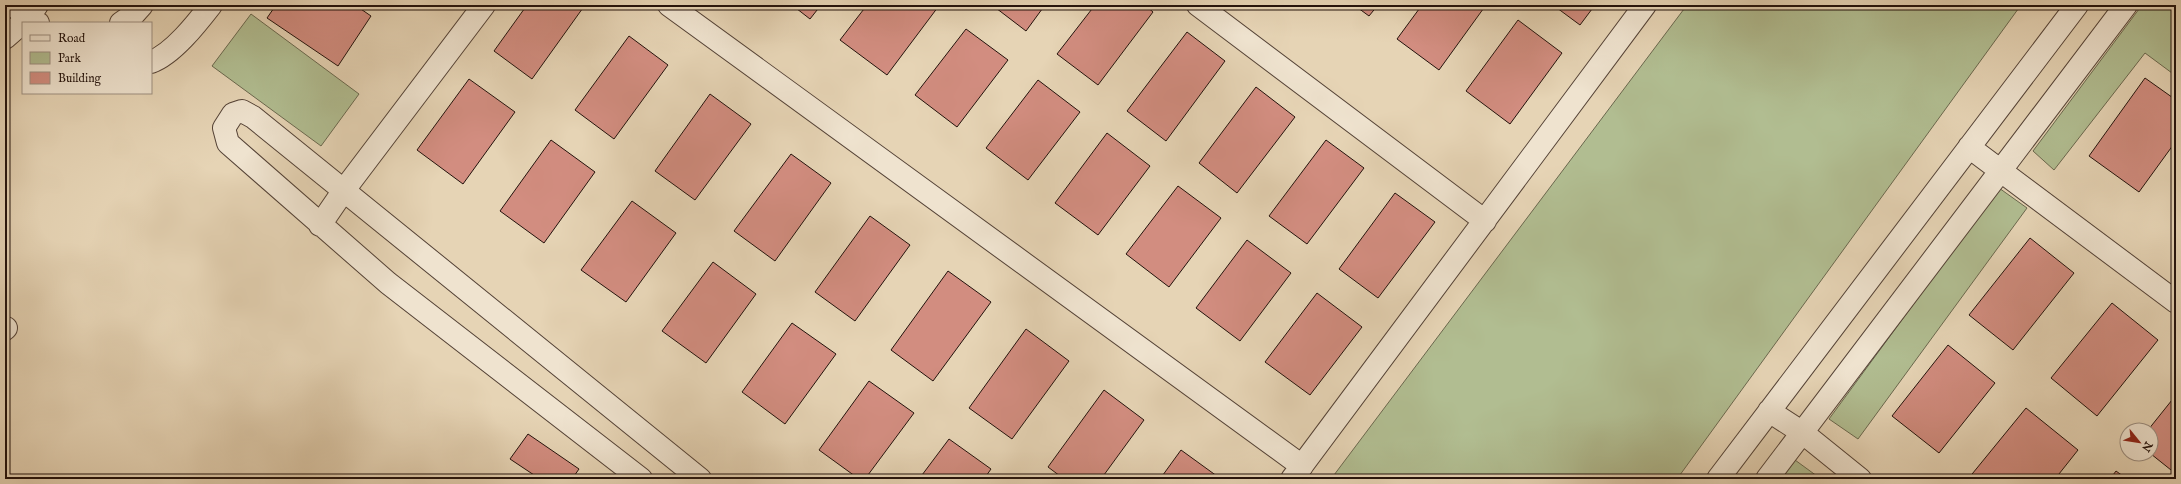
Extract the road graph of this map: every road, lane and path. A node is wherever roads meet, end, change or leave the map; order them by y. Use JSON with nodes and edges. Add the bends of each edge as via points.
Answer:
{"nodes":[{"id":1,"x":142,"y":5,"type":"edge"},
{"id":2,"x":211,"y":5,"type":"edge"},
{"id":3,"x":484,"y":5,"type":"edge"},
{"id":4,"x":669,"y":5,"type":"edge"},
{"id":5,"x":1198,"y":5,"type":"edge"},
{"id":6,"x":1645,"y":5,"type":"edge"},
{"id":7,"x":2077,"y":5,"type":"edge"},
{"id":8,"x":2126,"y":5,"type":"edge"},
{"id":9,"x":29,"y":13,"type":"edge"},
{"id":10,"x":122,"y":22,"type":"edge"},
{"id":11,"x":5,"y":38,"type":"edge"},
{"id":12,"x":152,"y":61,"type":"edge"},
{"id":13,"x":1969,"y":147,"type":"junction"},
{"id":14,"x":2001,"y":169,"type":"junction"},
{"id":15,"x":344,"y":190,"type":"junction"},
{"id":16,"x":1485,"y":221,"type":"junction"},
{"id":17,"x":320,"y":225,"type":"junction"},
{"id":18,"x":2176,"y":302,"type":"edge"},
{"id":19,"x":1769,"y":412,"type":"junction"},
{"id":20,"x":1803,"y":433,"type":"junction"},
{"id":21,"x":1297,"y":473,"type":"edge"},
{"id":22,"x":641,"y":479,"type":"edge"},
{"id":23,"x":700,"y":479,"type":"edge"},
{"id":24,"x":1718,"y":479,"type":"edge"},
{"id":25,"x":1768,"y":479,"type":"edge"},
{"id":26,"x":1860,"y":479,"type":"edge"}],
"edges":[{"from":1,"to":10,"type":"street"},
{"from":2,"to":12,"type":"street","via":[[197,24],[173,47]]},
{"from":3,"to":15,"type":"street"},
{"from":4,"to":21,"type":"street"},
{"from":5,"to":16,"type":"street"},
{"from":6,"to":16,"type":"street"},
{"from":7,"to":13,"type":"street"},
{"from":8,"to":14,"type":"street"},
{"from":9,"to":11,"type":"street"},
{"from":13,"to":14,"type":"street"},
{"from":13,"to":19,"type":"street"},
{"from":14,"to":18,"type":"street"},
{"from":14,"to":20,"type":"street"},
{"from":15,"to":17,"type":"street"},
{"from":15,"to":17,"type":"street","via":[[252,117],[242,111],[233,114],[224,128],[228,143]]},
{"from":15,"to":23,"type":"street"},
{"from":16,"to":21,"type":"street"},
{"from":17,"to":22,"type":"street","via":[[388,283]]},
{"from":19,"to":20,"type":"street"},
{"from":19,"to":24,"type":"street"},
{"from":20,"to":25,"type":"street"},
{"from":20,"to":26,"type":"street"}]}
